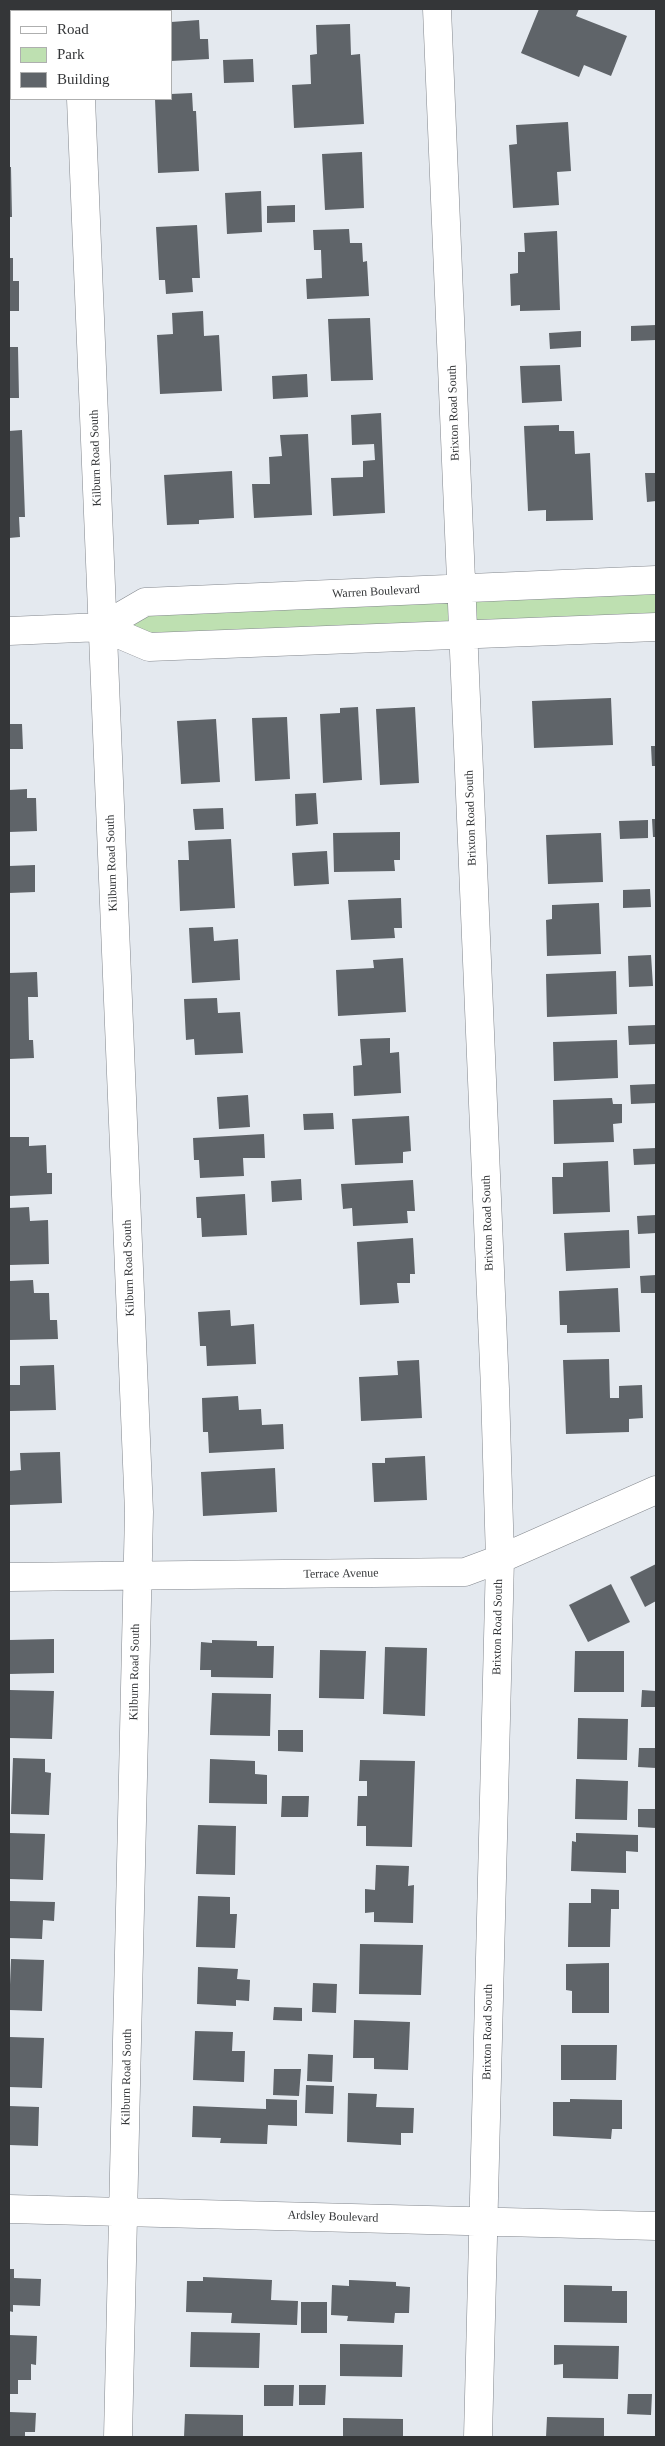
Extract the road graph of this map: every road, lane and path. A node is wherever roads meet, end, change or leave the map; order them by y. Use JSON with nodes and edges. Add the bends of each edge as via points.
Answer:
{"nodes":[{"id":1,"x":437,"y":9,"type":"edge"},
{"id":2,"x":81,"y":100,"type":"edge"},
{"id":3,"x":656,"y":580,"type":"edge"},
{"id":4,"x":461,"y":588,"type":"junction"},
{"id":5,"x":656,"y":626,"type":"edge"},
{"id":6,"x":102,"y":627,"type":"junction"},
{"id":7,"x":9,"y":631,"type":"edge"},
{"id":8,"x":463,"y":635,"type":"junction"},
{"id":9,"x":656,"y":1490,"type":"edge"},
{"id":10,"x":500,"y":1559,"type":"junction"},
{"id":11,"x":137,"y":1576,"type":"junction"},
{"id":12,"x":9,"y":1577,"type":"edge"},
{"id":13,"x":9,"y":2209,"type":"edge"},
{"id":14,"x":124,"y":2212,"type":"junction"},
{"id":15,"x":483,"y":2221,"type":"junction"},
{"id":16,"x":656,"y":2226,"type":"edge"},
{"id":17,"x":118,"y":2437,"type":"edge"},
{"id":18,"x":478,"y":2437,"type":"edge"}],
"edges":[{"from":1,"to":4,"type":"street","name":"Brixton Road South"},
{"from":2,"to":6,"type":"street","name":"Kilburn Road South"},
{"from":3,"to":4,"type":"street","name":"Warren Boulevard"},
{"from":4,"to":6,"type":"street","name":"Warren Boulevard","via":[[146,602]]},
{"from":4,"to":8,"type":"street","name":"Brixton Road South"},
{"from":5,"to":8,"type":"street","name":"Warren Boulevard"},
{"from":6,"to":7,"type":"street","name":"Warren Boulevard"},
{"from":6,"to":8,"type":"street","name":"Warren Boulevard","via":[[149,647]]},
{"from":6,"to":11,"type":"street","name":"Kilburn Road South","via":[[139,1512]]},
{"from":8,"to":10,"type":"street","name":"Brixton Road South"},
{"from":9,"to":10,"type":"street","name":"Terrace Avenue"},
{"from":10,"to":11,"type":"street","name":"Terrace Avenue","via":[[465,1572]]},
{"from":10,"to":15,"type":"street","name":"Brixton Road South"},
{"from":11,"to":12,"type":"street","name":"Terrace Avenue"},
{"from":11,"to":14,"type":"street","name":"Kilburn Road South"},
{"from":13,"to":14,"type":"street","name":"Ardsley Boulevard"},
{"from":14,"to":15,"type":"street","name":"Ardsley Boulevard"},
{"from":14,"to":17,"type":"street","name":"Kilburn Road South"},
{"from":15,"to":16,"type":"street","name":"Ardsley Boulevard"},
{"from":15,"to":18,"type":"street","name":"Brixton Road South"}]}
